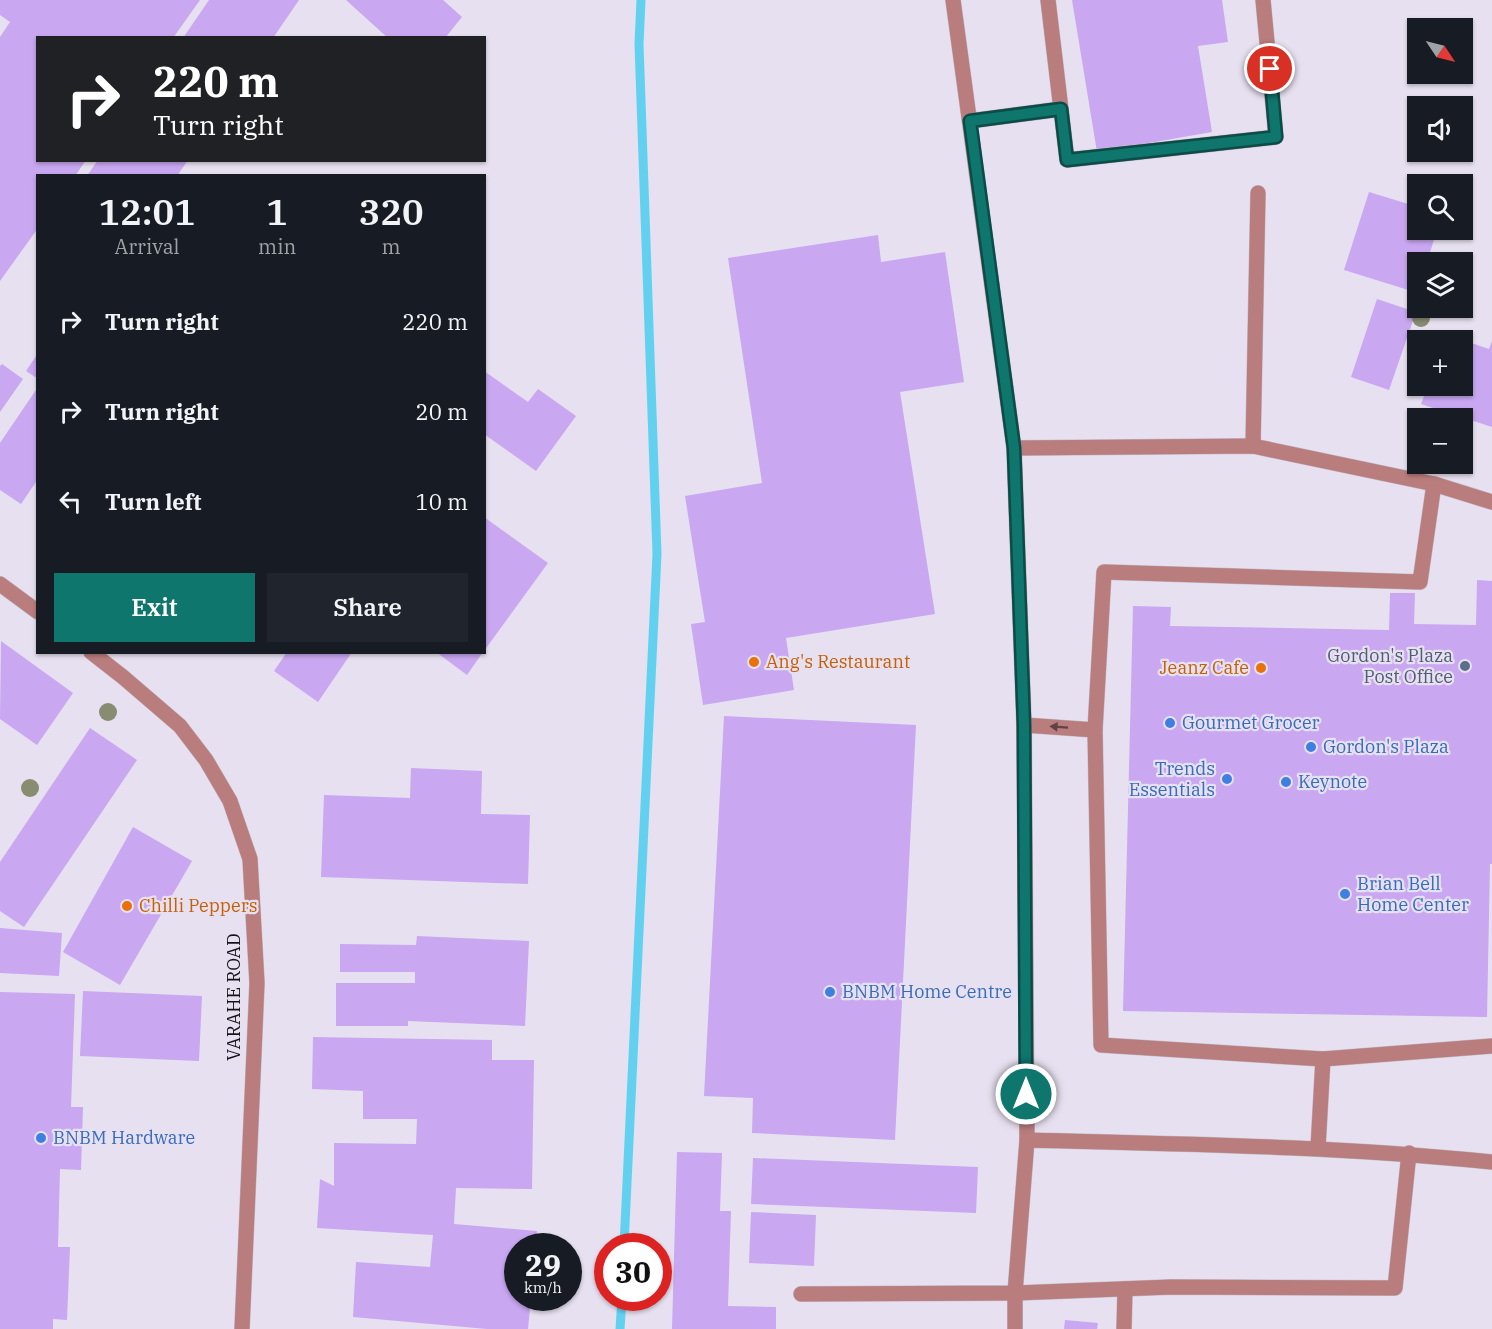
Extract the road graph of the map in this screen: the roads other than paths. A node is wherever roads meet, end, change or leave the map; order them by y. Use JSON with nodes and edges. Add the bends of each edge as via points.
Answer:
{"nodes":[{"id":1,"x":953,"y":0,"type":"edge"},
{"id":2,"x":1048,"y":0,"type":"edge"},
{"id":3,"x":1263,"y":0,"type":"edge"},
{"id":4,"x":1061,"y":109,"type":"junction"},
{"id":5,"x":970,"y":121,"type":"junction"},
{"id":6,"x":1258,"y":193,"type":"dead end"},
{"id":7,"x":1253,"y":446,"type":"junction"},
{"id":8,"x":1014,"y":448,"type":"junction"},
{"id":9,"x":1434,"y":484,"type":"junction"},
{"id":10,"x":1492,"y":502,"type":"edge"},
{"id":11,"x":0,"y":584,"type":"edge"},
{"id":12,"x":36,"y":611,"type":"edge"},
{"id":13,"x":94,"y":654,"type":"edge"},
{"id":14,"x":1024,"y":725,"type":"junction"},
{"id":15,"x":1095,"y":730,"type":"junction"},
{"id":16,"x":1492,"y":1046,"type":"edge"},
{"id":17,"x":1323,"y":1059,"type":"junction"},
{"id":18,"x":1027,"y":1140,"type":"junction"},
{"id":19,"x":1318,"y":1148,"type":"junction"},
{"id":20,"x":1409,"y":1153,"type":"junction"},
{"id":21,"x":1492,"y":1162,"type":"edge"},
{"id":22,"x":1125,"y":1289,"type":"junction"},
{"id":23,"x":1015,"y":1293,"type":"junction"},
{"id":24,"x":801,"y":1294,"type":"dead end"},
{"id":25,"x":242,"y":1329,"type":"edge"},
{"id":26,"x":1015,"y":1329,"type":"edge"},
{"id":27,"x":1124,"y":1329,"type":"edge"}],
"edges":[{"from":1,"to":5,"type":"street"},
{"from":2,"to":4,"type":"street"},
{"from":3,"to":4,"type":"street","via":[[1276,137],[1067,160]]},
{"from":4,"to":5,"type":"street"},
{"from":5,"to":8,"type":"street"},
{"from":6,"to":7,"type":"street"},
{"from":7,"to":8,"type":"street"},
{"from":7,"to":9,"type":"street"},
{"from":8,"to":14,"type":"street"},
{"from":9,"to":10,"type":"street"},
{"from":9,"to":15,"type":"street","via":[[1420,582],[1104,572]]},
{"from":11,"to":12,"type":"street"},
{"from":13,"to":25,"type":"street","name":"VARAHE ROAD","via":[[180,726],[206,760],[230,801],[250,860],[257,983]]},
{"from":15,"to":14,"type":"street","one_way":true},
{"from":14,"to":18,"type":"street"},
{"from":15,"to":17,"type":"street","via":[[1101,1045]]},
{"from":16,"to":17,"type":"street"},
{"from":17,"to":19,"type":"street"},
{"from":18,"to":19,"type":"street"},
{"from":18,"to":23,"type":"street"},
{"from":19,"to":20,"type":"street"},
{"from":20,"to":21,"type":"street"},
{"from":20,"to":22,"type":"street","via":[[1395,1288]]},
{"from":22,"to":23,"type":"street"},
{"from":22,"to":27,"type":"street"},
{"from":23,"to":24,"type":"street"},
{"from":23,"to":26,"type":"street"}]}
